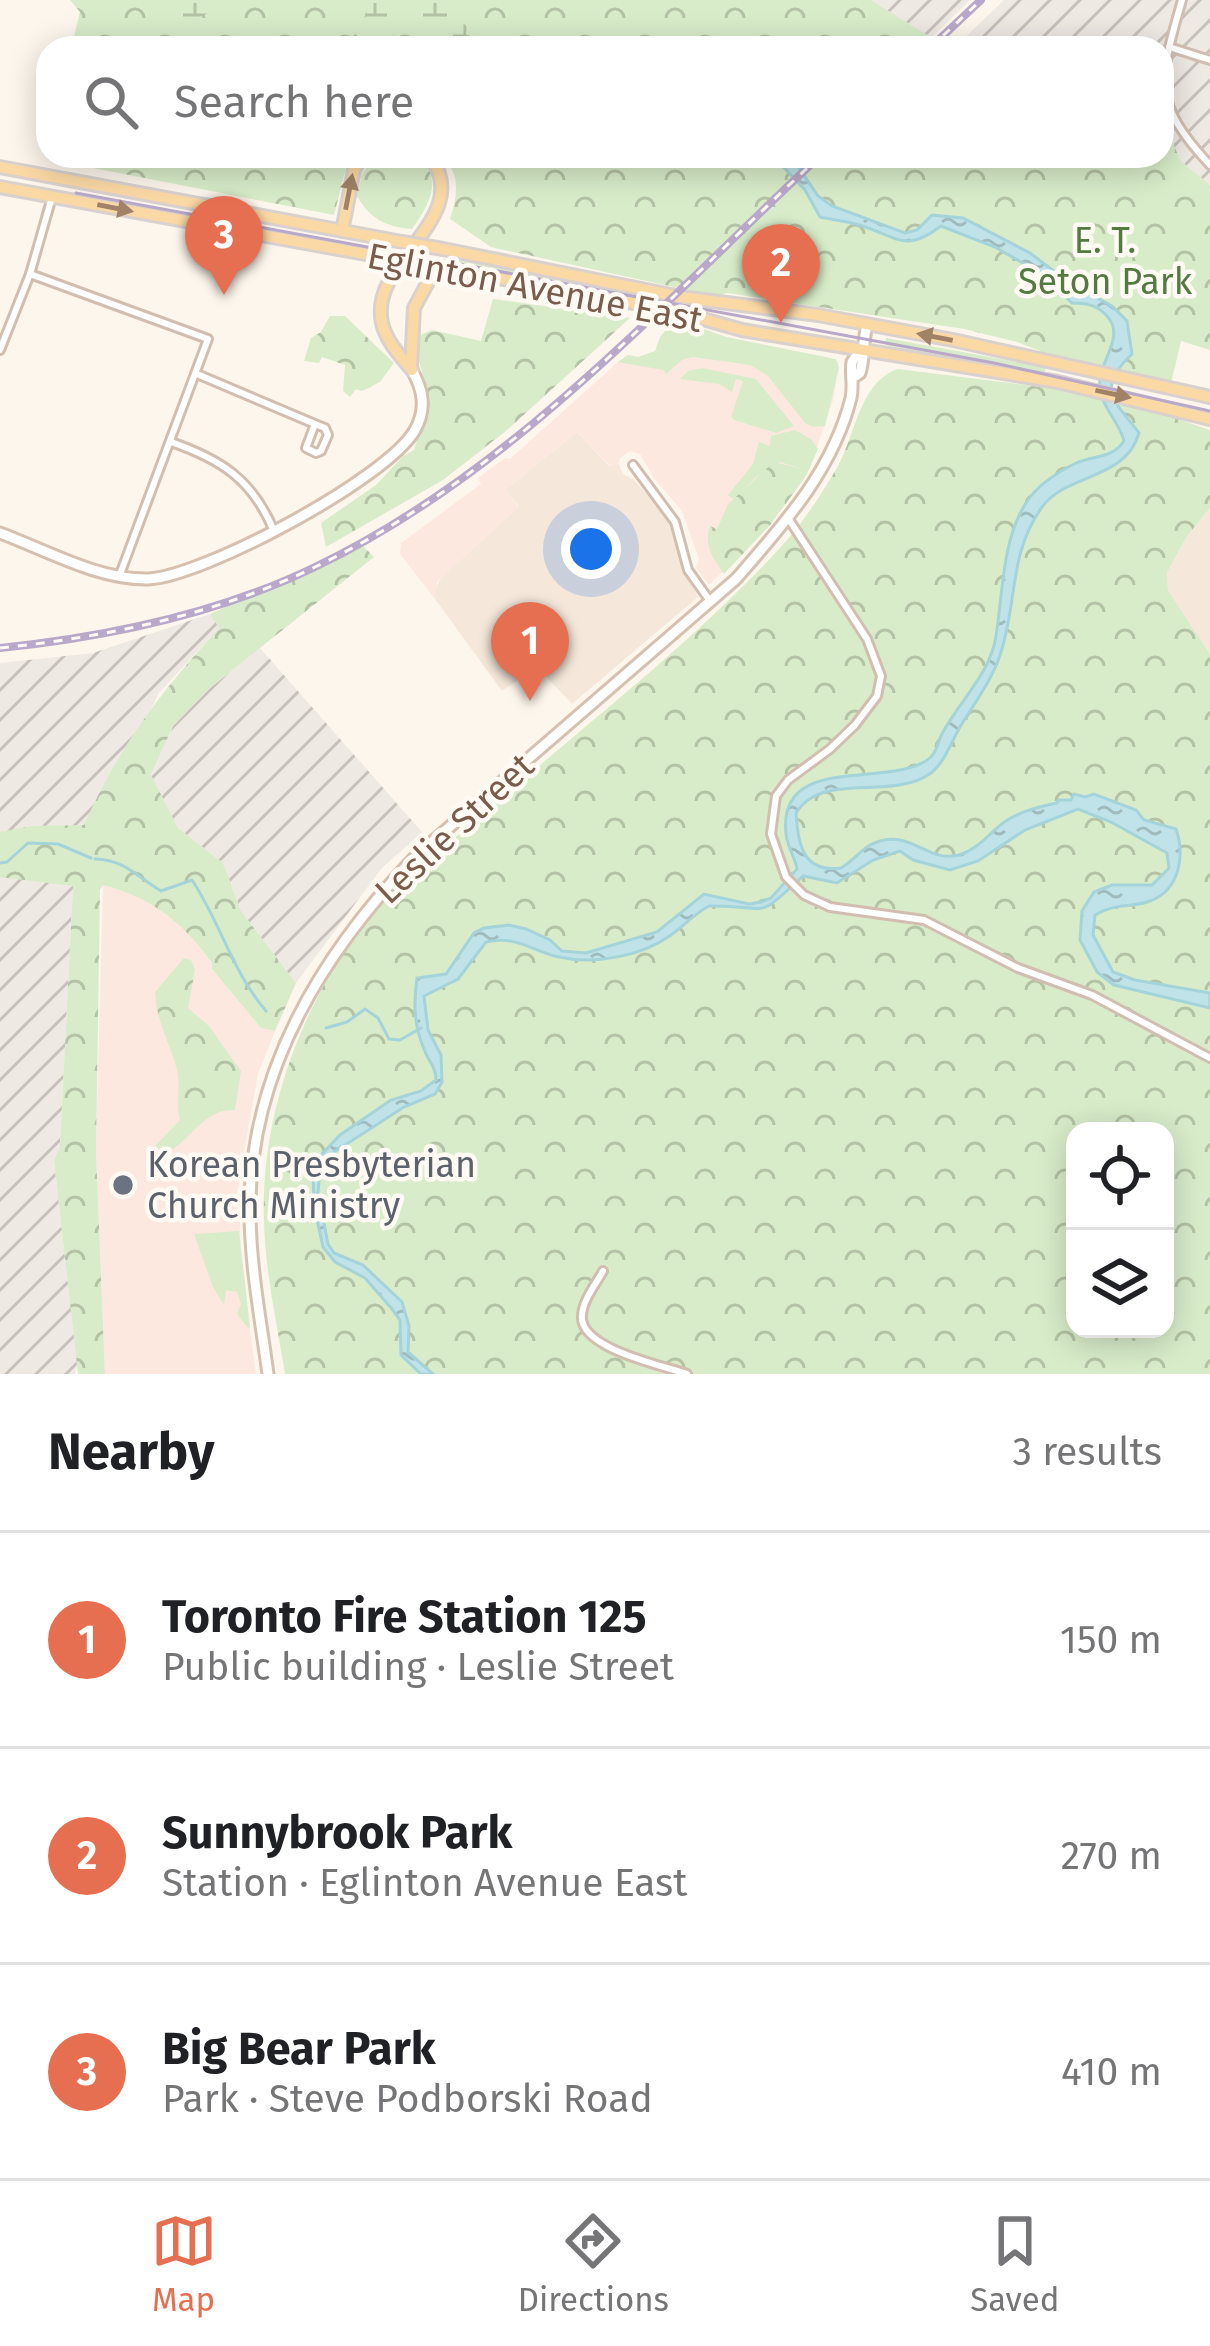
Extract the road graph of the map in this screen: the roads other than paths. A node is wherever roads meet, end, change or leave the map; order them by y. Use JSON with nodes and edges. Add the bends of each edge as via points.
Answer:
{"nodes":[{"id":1,"x":1182,"y":0,"type":"edge"},
{"id":2,"x":1172,"y":36,"type":"edge"},
{"id":3,"x":1174,"y":49,"type":"edge"},
{"id":4,"x":1210,"y":60,"type":"edge"},
{"id":5,"x":1174,"y":114,"type":"edge"},
{"id":6,"x":1210,"y":165,"type":"edge"},
{"id":7,"x":0,"y":167,"type":"edge"},
{"id":8,"x":357,"y":168,"type":"edge"},
{"id":9,"x":438,"y":168,"type":"edge"},
{"id":10,"x":0,"y":188,"type":"edge"},
{"id":11,"x":52,"y":197,"type":"junction"},
{"id":12,"x":342,"y":231,"type":"junction"},
{"id":13,"x":30,"y":274,"type":"junction"},
{"id":14,"x":527,"y":284,"type":"junction"},
{"id":15,"x":866,"y":326,"type":"junction"},
{"id":16,"x":0,"y":350,"type":"edge"},
{"id":17,"x":861,"y":350,"type":"junction"},
{"id":18,"x":412,"y":370,"type":"junction"},
{"id":19,"x":197,"y":374,"type":"junction"},
{"id":20,"x":1210,"y":397,"type":"edge"},
{"id":21,"x":1210,"y":419,"type":"edge"},
{"id":22,"x":315,"y":424,"type":"junction"},
{"id":23,"x":171,"y":442,"type":"junction"},
{"id":24,"x":634,"y":466,"type":"dead end"},
{"id":25,"x":788,"y":518,"type":"junction"},
{"id":26,"x":273,"y":530,"type":"junction"},
{"id":27,"x":0,"y":533,"type":"edge"},
{"id":28,"x":119,"y":577,"type":"junction"},
{"id":29,"x":710,"y":601,"type":"junction"},
{"id":30,"x":1210,"y":1058,"type":"edge"},
{"id":31,"x":604,"y":1271,"type":"dead end"},
{"id":32,"x":268,"y":1374,"type":"edge"},
{"id":33,"x":687,"y":1374,"type":"edge"}],
"edges":[{"from":1,"to":2,"type":"street"},
{"from":3,"to":4,"type":"street"},
{"from":5,"to":6,"type":"street"},
{"from":7,"to":12,"type":"main road","name":"Eglinton Avenue East"},
{"from":12,"to":8,"type":"main road","one_way":true},
{"from":9,"to":18,"type":"main road","via":[[434,217],[385,288],[380,310],[387,337]]},
{"from":10,"to":11,"type":"main road","name":"Eglinton Avenue East"},
{"from":11,"to":13,"type":"street"},
{"from":11,"to":14,"type":"main road","name":"Eglinton Avenue East","one_way":true,"bridge":true},
{"from":12,"to":15,"type":"main road","name":"Eglinton Avenue East","bridge":true},
{"from":13,"to":16,"type":"street"},
{"from":13,"to":19,"type":"street","via":[[208,339]]},
{"from":14,"to":17,"type":"main road","name":"Eglinton Avenue East"},
{"from":14,"to":18,"type":"main road","via":[[432,274],[414,308]]},
{"from":15,"to":17,"type":"main road","name":"Leslie Street"},
{"from":20,"to":15,"type":"main road","name":"Eglinton Avenue East","one_way":true},
{"from":17,"to":21,"type":"main road","name":"Eglinton Avenue East","one_way":true,"via":[[1058,382]]},
{"from":17,"to":25,"type":"main road","name":"Leslie Street","via":[[836,442]]},
{"from":18,"to":26,"type":"main road","via":[[423,403],[412,435],[343,494]]},
{"from":19,"to":22,"type":"street"},
{"from":19,"to":23,"type":"street"},
{"from":22,"to":22,"type":"street","via":[[306,448],[316,453],[328,431]]},
{"from":23,"to":26,"type":"street","via":[[238,474]]},
{"from":23,"to":28,"type":"street"},
{"from":24,"to":29,"type":"street","via":[[675,522],[688,570]]},
{"from":25,"to":29,"type":"main road","name":"Leslie Street"},
{"from":25,"to":30,"type":"street","via":[[867,639],[881,680],[855,725],[776,796],[771,834],[786,877],[830,908],[924,920]]},
{"from":26,"to":28,"type":"main road","via":[[179,574]]},
{"from":27,"to":28,"type":"main road"},
{"from":29,"to":32,"type":"main road","name":"Leslie Street","via":[[416,856],[320,970],[259,1124],[250,1214]]},
{"from":31,"to":33,"type":"street","via":[[583,1308],[586,1334]]}]}
